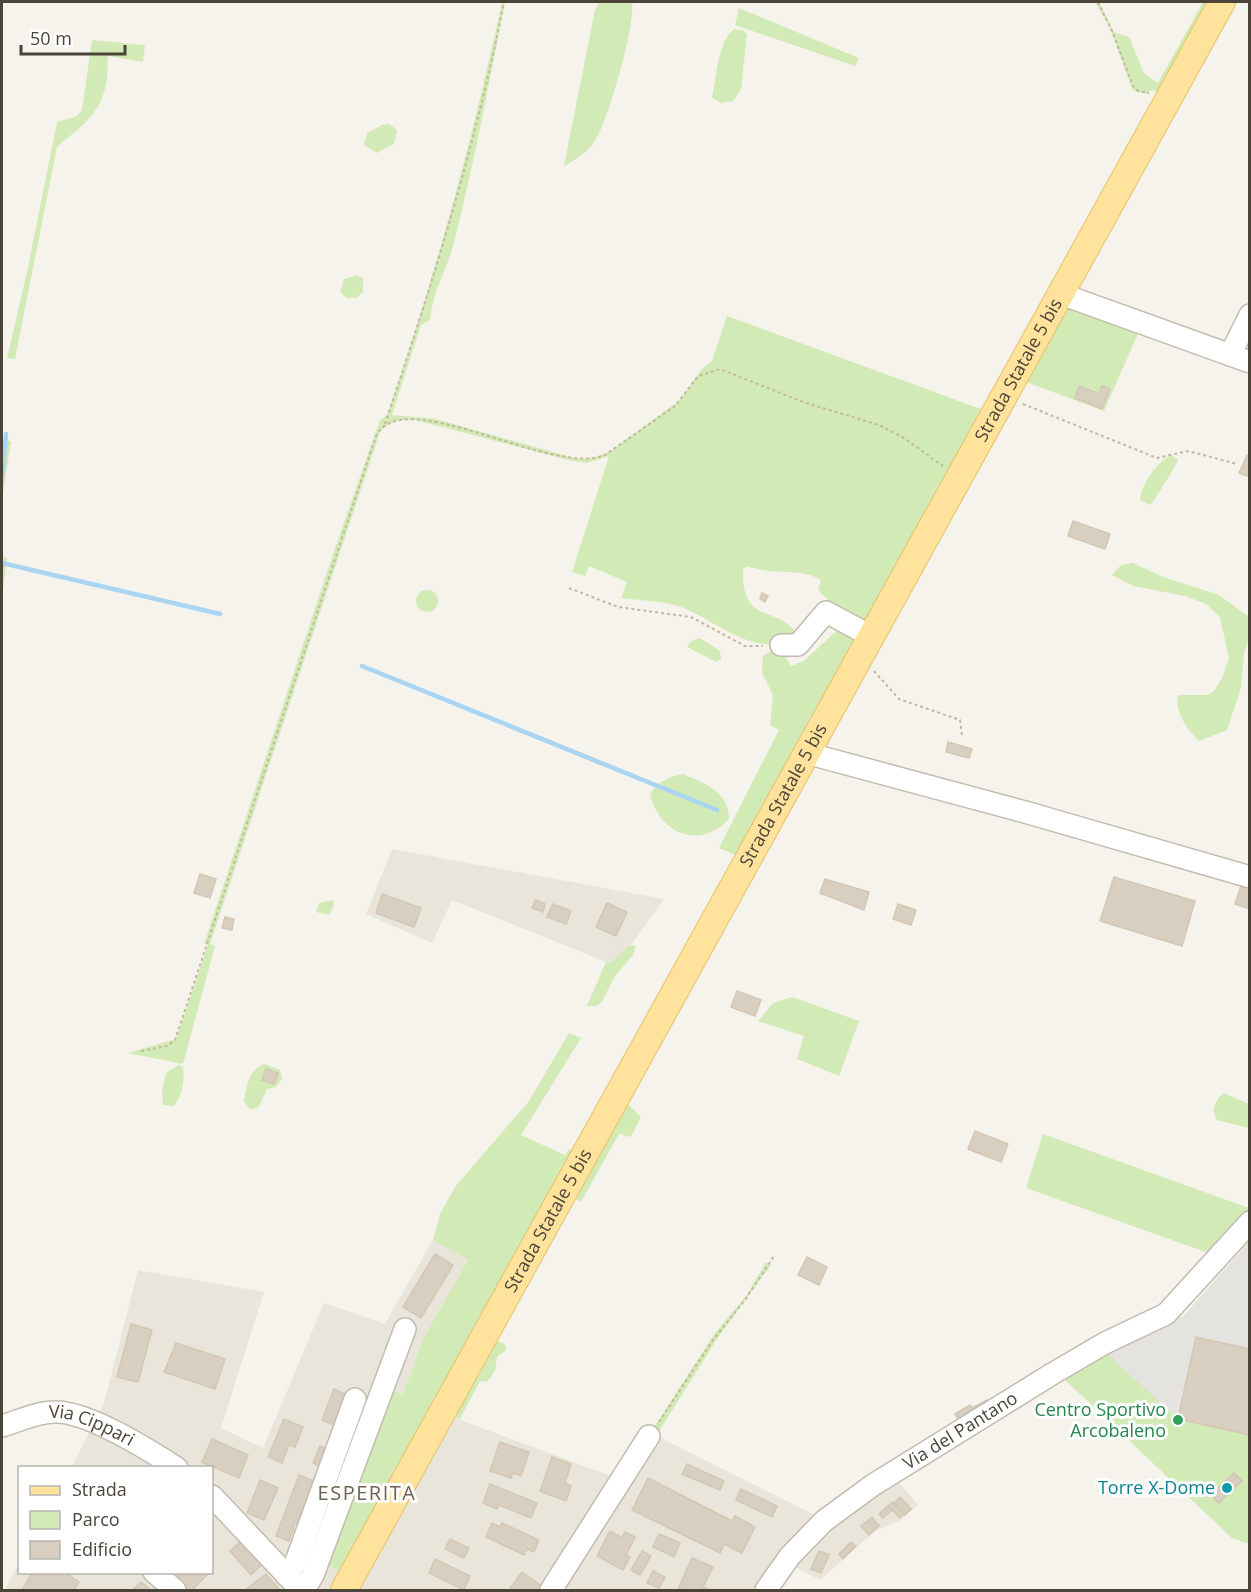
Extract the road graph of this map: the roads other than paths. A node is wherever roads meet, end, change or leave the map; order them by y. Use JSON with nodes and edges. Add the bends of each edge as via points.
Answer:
{"nodes":[{"id":1,"x":1222,"y":2,"type":"edge"},
{"id":2,"x":1061,"y":294,"type":"junction"},
{"id":3,"x":1250,"y":315,"type":"edge"},
{"id":4,"x":1240,"y":359,"type":"edge"},
{"id":5,"x":871,"y":636,"type":"junction"},
{"id":6,"x":781,"y":645,"type":"road end"},
{"id":7,"x":806,"y":753,"type":"junction"},
{"id":8,"x":1250,"y":877,"type":"edge"},
{"id":9,"x":1250,"y":1222,"type":"edge"},
{"id":10,"x":405,"y":1329,"type":"dead end"},
{"id":11,"x":355,"y":1399,"type":"dead end"},
{"id":12,"x":2,"y":1426,"type":"edge"},
{"id":13,"x":649,"y":1436,"type":"road end"},
{"id":14,"x":175,"y":1466,"type":"edge"},
{"id":15,"x":213,"y":1497,"type":"edge"},
{"id":16,"x":156,"y":1574,"type":"edge"},
{"id":17,"x":287,"y":1576,"type":"junction"},
{"id":18,"x":175,"y":1590,"type":"edge"},
{"id":19,"x":304,"y":1590,"type":"edge"},
{"id":20,"x":344,"y":1590,"type":"edge"},
{"id":21,"x":550,"y":1590,"type":"edge"},
{"id":22,"x":766,"y":1590,"type":"edge"}],
"edges":[{"from":1,"to":2,"type":"main road","name":"Strada Statale 5 bis"},
{"from":2,"to":4,"type":"street"},
{"from":2,"to":5,"type":"main road","name":"Strada Statale 5 bis"},
{"from":3,"to":4,"type":"street"},
{"from":5,"to":6,"type":"street","via":[[826,612],[798,645]]},
{"from":5,"to":7,"type":"main road","name":"Strada Statale 5 bis"},
{"from":7,"to":8,"type":"street"},
{"from":7,"to":20,"type":"main road","name":"Strada Statale 5 bis"},
{"from":9,"to":22,"type":"street","name":"Via del Pantano","via":[[1166,1314],[1070,1364],[873,1485],[824,1521],[790,1556]]},
{"from":10,"to":19,"type":"street"},
{"from":11,"to":17,"type":"street","via":[[295,1564]]},
{"from":12,"to":14,"type":"street","name":"Via Cippari","via":[[46,1413],[69,1413],[136,1443]]},
{"from":13,"to":21,"type":"street"},
{"from":15,"to":17,"type":"street"},
{"from":16,"to":18,"type":"street"},
{"from":17,"to":19,"type":"street"}]}
